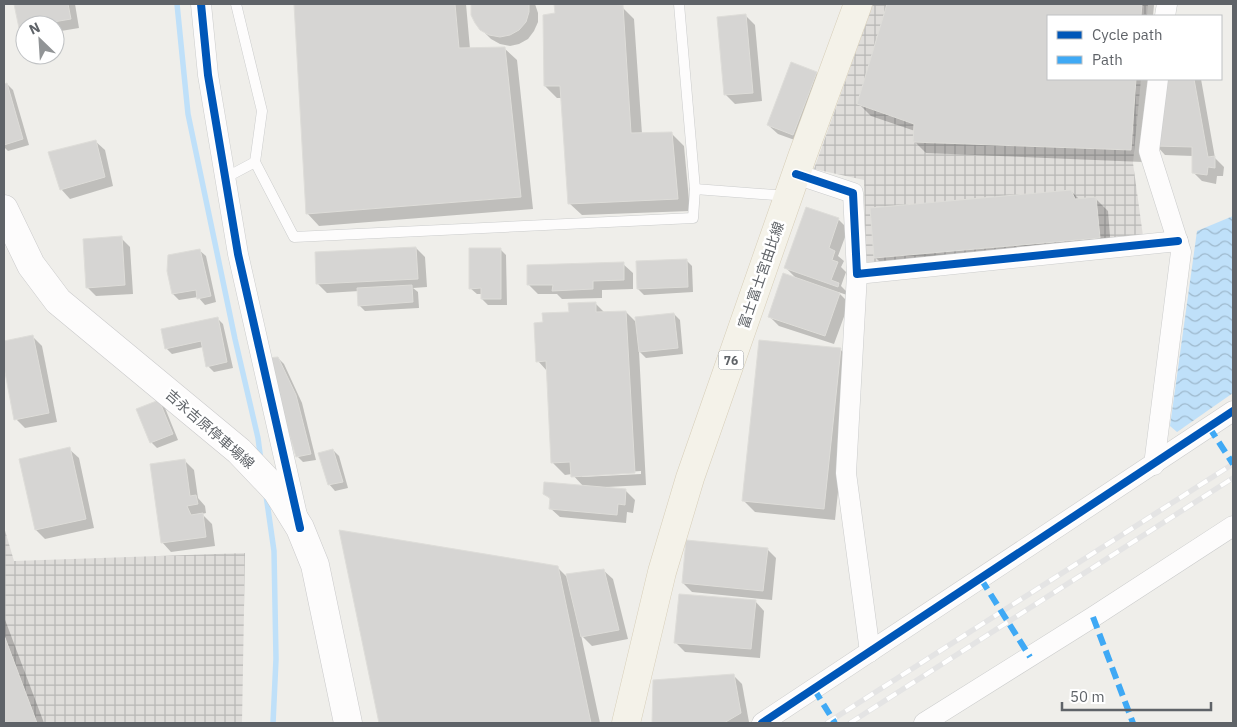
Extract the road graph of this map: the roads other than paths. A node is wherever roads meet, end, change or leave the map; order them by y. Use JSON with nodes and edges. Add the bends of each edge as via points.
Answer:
{"nodes":[{"id":1,"x":201,"y":4,"type":"edge"},
{"id":2,"x":236,"y":4,"type":"edge"},
{"id":3,"x":679,"y":4,"type":"edge"},
{"id":4,"x":858,"y":4,"type":"edge"},
{"id":5,"x":1158,"y":80,"type":"edge"},
{"id":6,"x":255,"y":162,"type":"junction"},
{"id":7,"x":225,"y":178,"type":"junction"},
{"id":8,"x":792,"y":185,"type":"junction"},
{"id":9,"x":695,"y":189,"type":"junction"},
{"id":10,"x":4,"y":209,"type":"edge"},
{"id":11,"x":1178,"y":241,"type":"junction"},
{"id":12,"x":857,"y":274,"type":"junction"},
{"id":13,"x":1233,"y":411,"type":"edge"},
{"id":14,"x":1154,"y":465,"type":"junction"},
{"id":15,"x":1233,"y":526,"type":"edge"},
{"id":16,"x":300,"y":528,"type":"junction"},
{"id":17,"x":870,"y":652,"type":"junction"},
{"id":18,"x":348,"y":723,"type":"edge"},
{"id":19,"x":626,"y":723,"type":"edge"},
{"id":20,"x":762,"y":723,"type":"edge"},
{"id":21,"x":924,"y":723,"type":"edge"}],
"edges":[{"from":1,"to":7,"type":"street","via":[[208,75]]},
{"from":2,"to":6,"type":"lane","via":[[262,111]]},
{"from":3,"to":9,"type":"lane"},
{"from":4,"to":8,"type":"main road","name":"富士富士宮由比線","number":"76"},
{"from":5,"to":11,"type":"street","via":[[1149,151]]},
{"from":6,"to":7,"type":"lane"},
{"from":6,"to":9,"type":"lane","via":[[294,237],[693,218]]},
{"from":7,"to":16,"type":"street","via":[[238,254]]},
{"from":8,"to":9,"type":"lane"},
{"from":8,"to":12,"type":"street","via":[[853,193]]},
{"from":8,"to":19,"type":"main road","name":"富士富士宮由比線","number":"76","via":[[690,478],[662,572]]},
{"from":10,"to":16,"type":"main road","name":"吉永吉原停車場線","via":[[31,265],[58,301],[239,451],[277,491]]},
{"from":11,"to":12,"type":"street"},
{"from":11,"to":14,"type":"street","via":[[1181,252]]},
{"from":12,"to":17,"type":"street","via":[[846,473]]},
{"from":13,"to":14,"type":"street"},
{"from":14,"to":17,"type":"street"},
{"from":15,"to":21,"type":"street"},
{"from":16,"to":18,"type":"main road","name":"吉永吉原停車場線","via":[[315,565]]},
{"from":17,"to":20,"type":"street"}]}
